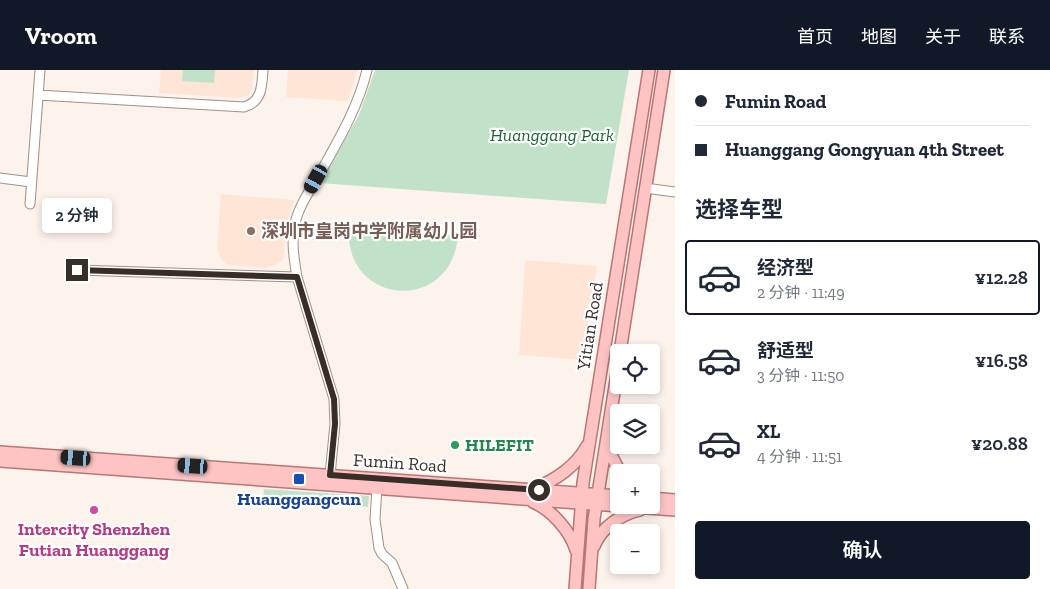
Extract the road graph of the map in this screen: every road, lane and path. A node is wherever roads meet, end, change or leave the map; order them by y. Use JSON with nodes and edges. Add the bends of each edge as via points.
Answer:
{"nodes":[{"id":1,"x":40,"y":70,"type":"edge"},
{"id":2,"x":263,"y":70,"type":"edge"},
{"id":3,"x":367,"y":70,"type":"edge"},
{"id":4,"x":649,"y":70,"type":"edge"},
{"id":5,"x":664,"y":70,"type":"edge"},
{"id":6,"x":38,"y":94,"type":"junction"},
{"id":7,"x":0,"y":178,"type":"edge"},
{"id":8,"x":31,"y":182,"type":"junction"},
{"id":9,"x":646,"y":188,"type":"junction"},
{"id":10,"x":675,"y":192,"type":"edge"},
{"id":11,"x":30,"y":204,"type":"dead end"},
{"id":12,"x":77,"y":270,"type":"dead end"},
{"id":13,"x":297,"y":277,"type":"junction"},
{"id":14,"x":621,"y":344,"type":"edge"},
{"id":15,"x":614,"y":394,"type":"edge"},
{"id":16,"x":591,"y":435,"type":"junction"},
{"id":17,"x":606,"y":441,"type":"junction"},
{"id":18,"x":0,"y":452,"type":"edge"},
{"id":19,"x":0,"y":461,"type":"edge"},
{"id":20,"x":615,"y":464,"type":"edge"},
{"id":21,"x":330,"y":475,"type":"junction"},
{"id":22,"x":377,"y":488,"type":"junction"},
{"id":23,"x":525,"y":494,"type":"junction"},
{"id":24,"x":610,"y":497,"type":"edge"},
{"id":25,"x":581,"y":498,"type":"junction"},
{"id":26,"x":597,"y":499,"type":"junction"},
{"id":27,"x":610,"y":499,"type":"edge"},
{"id":28,"x":660,"y":500,"type":"edge"},
{"id":29,"x":675,"y":500,"type":"edge"},
{"id":30,"x":660,"y":502,"type":"edge"},
{"id":31,"x":675,"y":510,"type":"edge"},
{"id":32,"x":627,"y":514,"type":"edge"},
{"id":33,"x":592,"y":552,"type":"junction"},
{"id":34,"x":577,"y":554,"type":"junction"},
{"id":35,"x":403,"y":589,"type":"edge"},
{"id":36,"x":575,"y":589,"type":"edge"},
{"id":37,"x":590,"y":589,"type":"edge"}],
"edges":[{"from":1,"to":6,"type":"street"},
{"from":2,"to":6,"type":"street","via":[[258,98],[244,107]]},
{"from":3,"to":13,"type":"street","via":[[354,110],[297,216],[293,242]]},
{"from":4,"to":16,"type":"main road","name":"Yitian Road"},
{"from":5,"to":9,"type":"main road","name":"Yitian Road"},
{"from":6,"to":8,"type":"street"},
{"from":7,"to":8,"type":"street"},
{"from":8,"to":11,"type":"street"},
{"from":9,"to":10,"type":"street"},
{"from":9,"to":14,"type":"main road","name":"Yitian Road"},
{"from":12,"to":13,"type":"street"},
{"from":13,"to":21,"type":"street","via":[[334,399]]},
{"from":15,"to":17,"type":"main road","name":"Yitian Road"},
{"from":16,"to":23,"type":"main road","via":[[584,451],[572,465]]},
{"from":16,"to":25,"type":"main road","name":"Yitian Road"},
{"from":17,"to":20,"type":"main road"},
{"from":17,"to":26,"type":"main road","name":"Yitian Road"},
{"from":18,"to":21,"type":"main road","name":"Fumin Road"},
{"from":19,"to":22,"type":"main road","name":"Fumin Road"},
{"from":21,"to":23,"type":"main road","name":"Fumin Road"},
{"from":22,"to":23,"type":"main road","name":"Fumin Road"},
{"from":22,"to":35,"type":"street","via":[[375,519],[379,548],[392,563]]},
{"from":23,"to":25,"type":"main road","name":"Fumin Road"},
{"from":23,"to":34,"type":"main road","via":[[551,513],[575,545]]},
{"from":24,"to":26,"type":"main road","name":"Fumin Road"},
{"from":25,"to":26,"type":"main road","name":"Fumin Road"},
{"from":25,"to":34,"type":"main road","name":"Yitian Road"},
{"from":26,"to":27,"type":"main road","name":"Fumin Road"},
{"from":26,"to":33,"type":"main road","name":"Yitian Road"},
{"from":28,"to":29,"type":"main road","name":"Fumin Road"},
{"from":30,"to":31,"type":"main road","name":"Fumin Road"},
{"from":32,"to":33,"type":"main road","via":[[615,520],[599,536]]},
{"from":33,"to":37,"type":"main road","name":"Yitian Road"},
{"from":34,"to":36,"type":"main road","name":"Yitian Road"}]}
